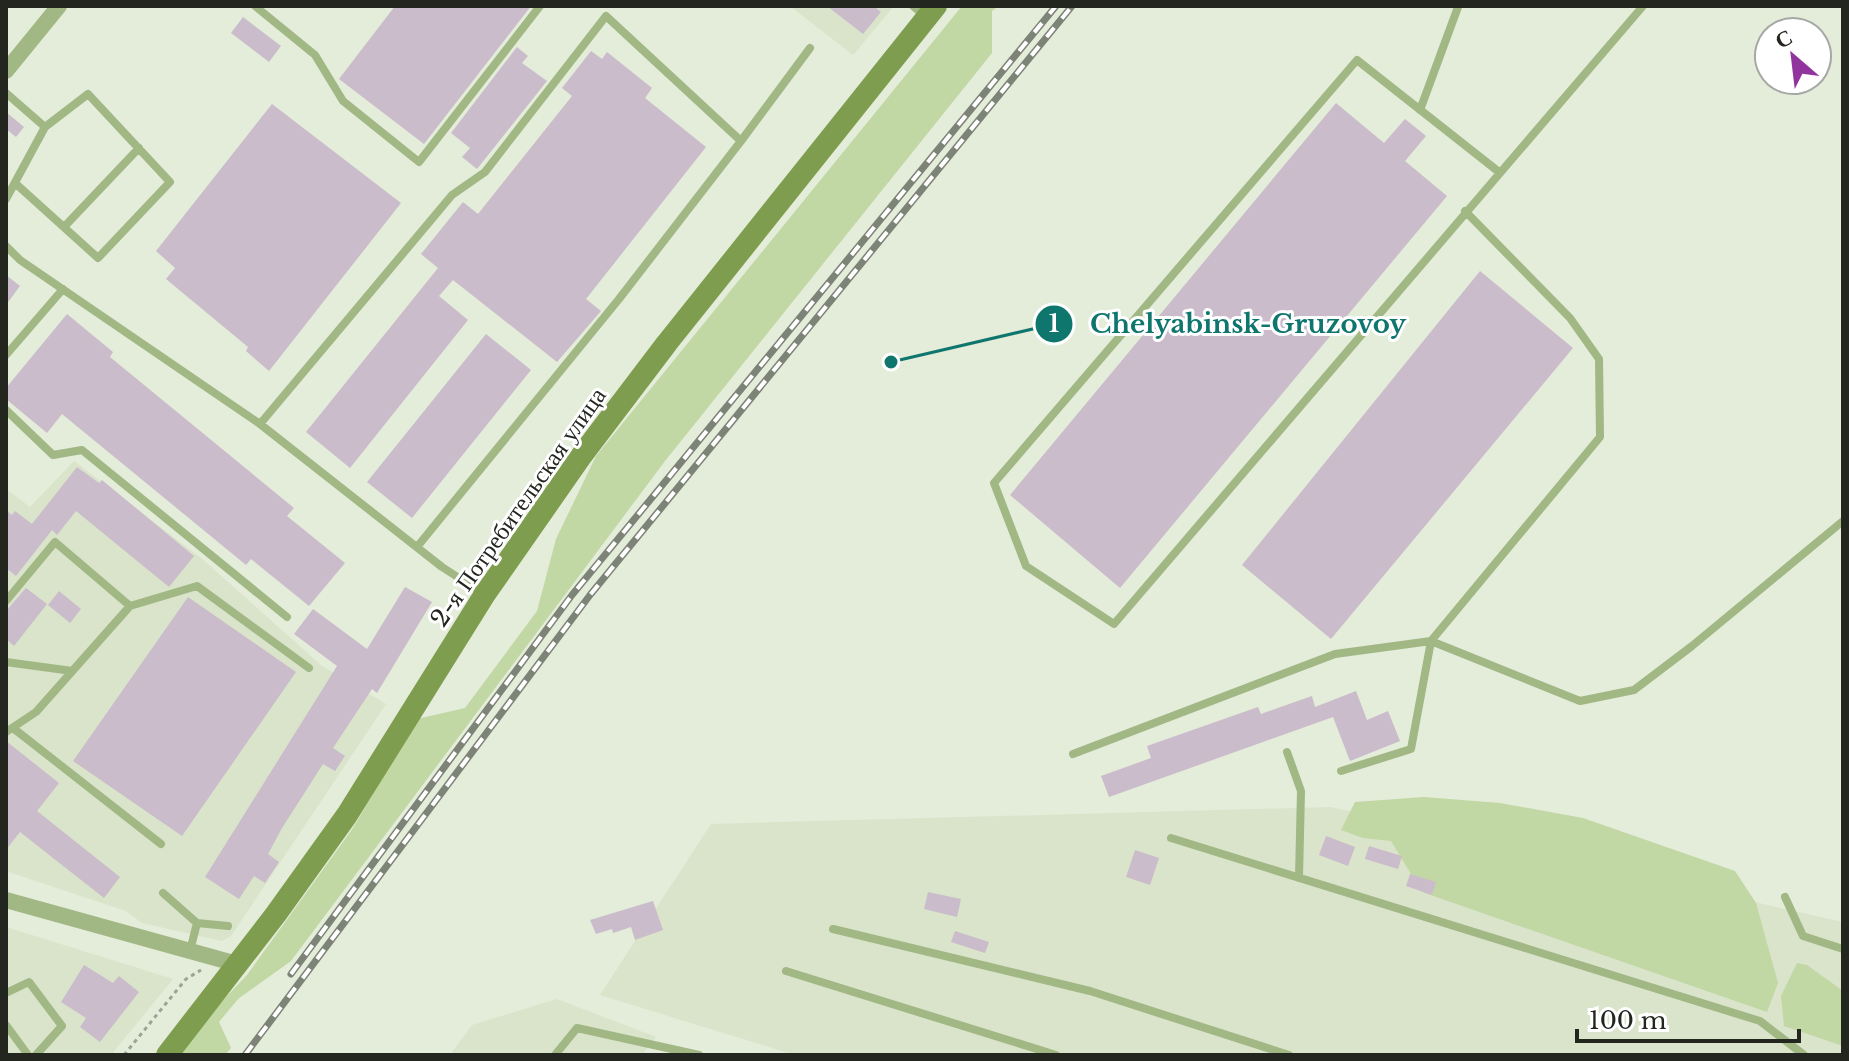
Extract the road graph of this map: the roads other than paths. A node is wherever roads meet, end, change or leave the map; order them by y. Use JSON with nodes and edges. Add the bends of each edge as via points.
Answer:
{"nodes":[{"id":1,"x":59,"y":6,"type":"edge"},
{"id":2,"x":255,"y":6,"type":"edge"},
{"id":3,"x":540,"y":6,"type":"edge"},
{"id":4,"x":1643,"y":6,"type":"edge"},
{"id":5,"x":1458,"y":7,"type":"edge"},
{"id":6,"x":925,"y":10,"type":"edge"},
{"id":7,"x":810,"y":48,"type":"dead end"},
{"id":8,"x":6,"y":71,"type":"edge"},
{"id":9,"x":6,"y":93,"type":"edge"},
{"id":10,"x":1420,"y":110,"type":"junction"},
{"id":11,"x":45,"y":127,"type":"junction"},
{"id":12,"x":741,"y":141,"type":"junction"},
{"id":13,"x":139,"y":148,"type":"junction"},
{"id":14,"x":1499,"y":172,"type":"junction"},
{"id":15,"x":15,"y":183,"type":"junction"},
{"id":16,"x":6,"y":199,"type":"edge"},
{"id":17,"x":1465,"y":211,"type":"junction"},
{"id":18,"x":64,"y":227,"type":"junction"},
{"id":19,"x":6,"y":246,"type":"edge"},
{"id":20,"x":63,"y":289,"type":"junction"},
{"id":21,"x":6,"y":355,"type":"edge"},
{"id":22,"x":6,"y":410,"type":"edge"},
{"id":23,"x":260,"y":424,"type":"junction"},
{"id":24,"x":1843,"y":521,"type":"edge"},
{"id":25,"x":417,"y":547,"type":"junction"},
{"id":26,"x":485,"y":594,"type":"junction"},
{"id":27,"x":6,"y":601,"type":"edge"},
{"id":28,"x":130,"y":606,"type":"junction"},
{"id":29,"x":287,"y":617,"type":"dead end"},
{"id":30,"x":1431,"y":641,"type":"junction"},
{"id":31,"x":6,"y":662,"type":"edge"},
{"id":32,"x":309,"y":668,"type":"dead end"},
{"id":33,"x":72,"y":671,"type":"junction"},
{"id":34,"x":10,"y":730,"type":"edge"},
{"id":35,"x":1287,"y":752,"type":"dead end"},
{"id":36,"x":1073,"y":754,"type":"dead end"},
{"id":37,"x":1341,"y":771,"type":"dead end"},
{"id":38,"x":1171,"y":838,"type":"dead end"},
{"id":39,"x":161,"y":844,"type":"dead end"},
{"id":40,"x":1299,"y":878,"type":"junction"},
{"id":41,"x":163,"y":893,"type":"dead end"},
{"id":42,"x":1785,"y":897,"type":"dead end"},
{"id":43,"x":6,"y":900,"type":"edge"},
{"id":44,"x":197,"y":923,"type":"junction"},
{"id":45,"x":228,"y":926,"type":"dead end"},
{"id":46,"x":833,"y":929,"type":"dead end"},
{"id":47,"x":1843,"y":949,"type":"edge"},
{"id":48,"x":190,"y":951,"type":"junction"},
{"id":49,"x":237,"y":964,"type":"junction"},
{"id":50,"x":786,"y":971,"type":"dead end"},
{"id":51,"x":6,"y":993,"type":"edge"},
{"id":52,"x":6,"y":1025,"type":"edge"},
{"id":53,"x":672,"y":1052,"type":"edge"},
{"id":54,"x":28,"y":1055,"type":"edge"},
{"id":55,"x":36,"y":1055,"type":"edge"},
{"id":56,"x":167,"y":1055,"type":"edge"},
{"id":57,"x":555,"y":1055,"type":"edge"},
{"id":58,"x":699,"y":1055,"type":"edge"},
{"id":59,"x":1056,"y":1055,"type":"edge"},
{"id":60,"x":1289,"y":1055,"type":"edge"},
{"id":61,"x":1804,"y":1055,"type":"edge"}],
"edges":[{"from":1,"to":8,"type":"street"},
{"from":2,"to":3,"type":"lane","via":[[315,55],[343,101],[419,162]]},
{"from":4,"to":14,"type":"lane"},
{"from":5,"to":10,"type":"lane"},
{"from":6,"to":26,"type":"street","name":"2-я Потребительская улица","via":[[582,455]]},
{"from":7,"to":12,"type":"lane"},
{"from":9,"to":11,"type":"lane"},
{"from":10,"to":14,"type":"lane"},
{"from":10,"to":17,"type":"lane","via":[[1357,60],[994,483],[1026,566],[1114,624]]},
{"from":11,"to":13,"type":"lane","via":[[88,94]]},
{"from":11,"to":15,"type":"lane"},
{"from":12,"to":23,"type":"lane","via":[[606,16],[485,172],[452,195]]},
{"from":12,"to":25,"type":"lane"},
{"from":13,"to":18,"type":"lane"},
{"from":13,"to":18,"type":"lane","via":[[170,182],[160,193],[98,258]]},
{"from":14,"to":17,"type":"lane"},
{"from":15,"to":16,"type":"lane"},
{"from":15,"to":18,"type":"lane"},
{"from":17,"to":30,"type":"lane","via":[[1570,318],[1599,359],[1600,437]]},
{"from":19,"to":20,"type":"lane"},
{"from":20,"to":21,"type":"lane"},
{"from":20,"to":23,"type":"lane"},
{"from":22,"to":29,"type":"lane","via":[[53,455],[82,450]]},
{"from":23,"to":25,"type":"lane"},
{"from":24,"to":30,"type":"lane","via":[[1634,690],[1580,701]]},
{"from":25,"to":26,"type":"lane"},
{"from":26,"to":49,"type":"street","name":"2-я Потребительская улица","via":[[347,815]]},
{"from":27,"to":28,"type":"lane","via":[[55,542]]},
{"from":28,"to":32,"type":"lane","via":[[197,586]]},
{"from":28,"to":33,"type":"lane"},
{"from":30,"to":36,"type":"lane","via":[[1335,654]]},
{"from":30,"to":37,"type":"lane","via":[[1411,749]]},
{"from":31,"to":33,"type":"lane"},
{"from":33,"to":34,"type":"lane","via":[[36,712]]},
{"from":34,"to":39,"type":"lane"},
{"from":35,"to":40,"type":"lane","via":[[1301,791]]},
{"from":38,"to":40,"type":"lane"},
{"from":40,"to":61,"type":"lane","via":[[1760,1021]]},
{"from":41,"to":44,"type":"lane"},
{"from":42,"to":47,"type":"lane","via":[[1803,936]]},
{"from":43,"to":48,"type":"street"},
{"from":44,"to":45,"type":"lane"},
{"from":44,"to":48,"type":"lane"},
{"from":46,"to":60,"type":"lane","via":[[1090,991]]},
{"from":48,"to":49,"type":"street"},
{"from":49,"to":56,"type":"street","name":"2-я Потребительская улица"},
{"from":50,"to":59,"type":"lane"},
{"from":51,"to":55,"type":"lane","via":[[29,982],[62,1026]]},
{"from":52,"to":54,"type":"lane"},
{"from":53,"to":57,"type":"lane","via":[[577,1028]]},
{"from":53,"to":58,"type":"lane"}]}
